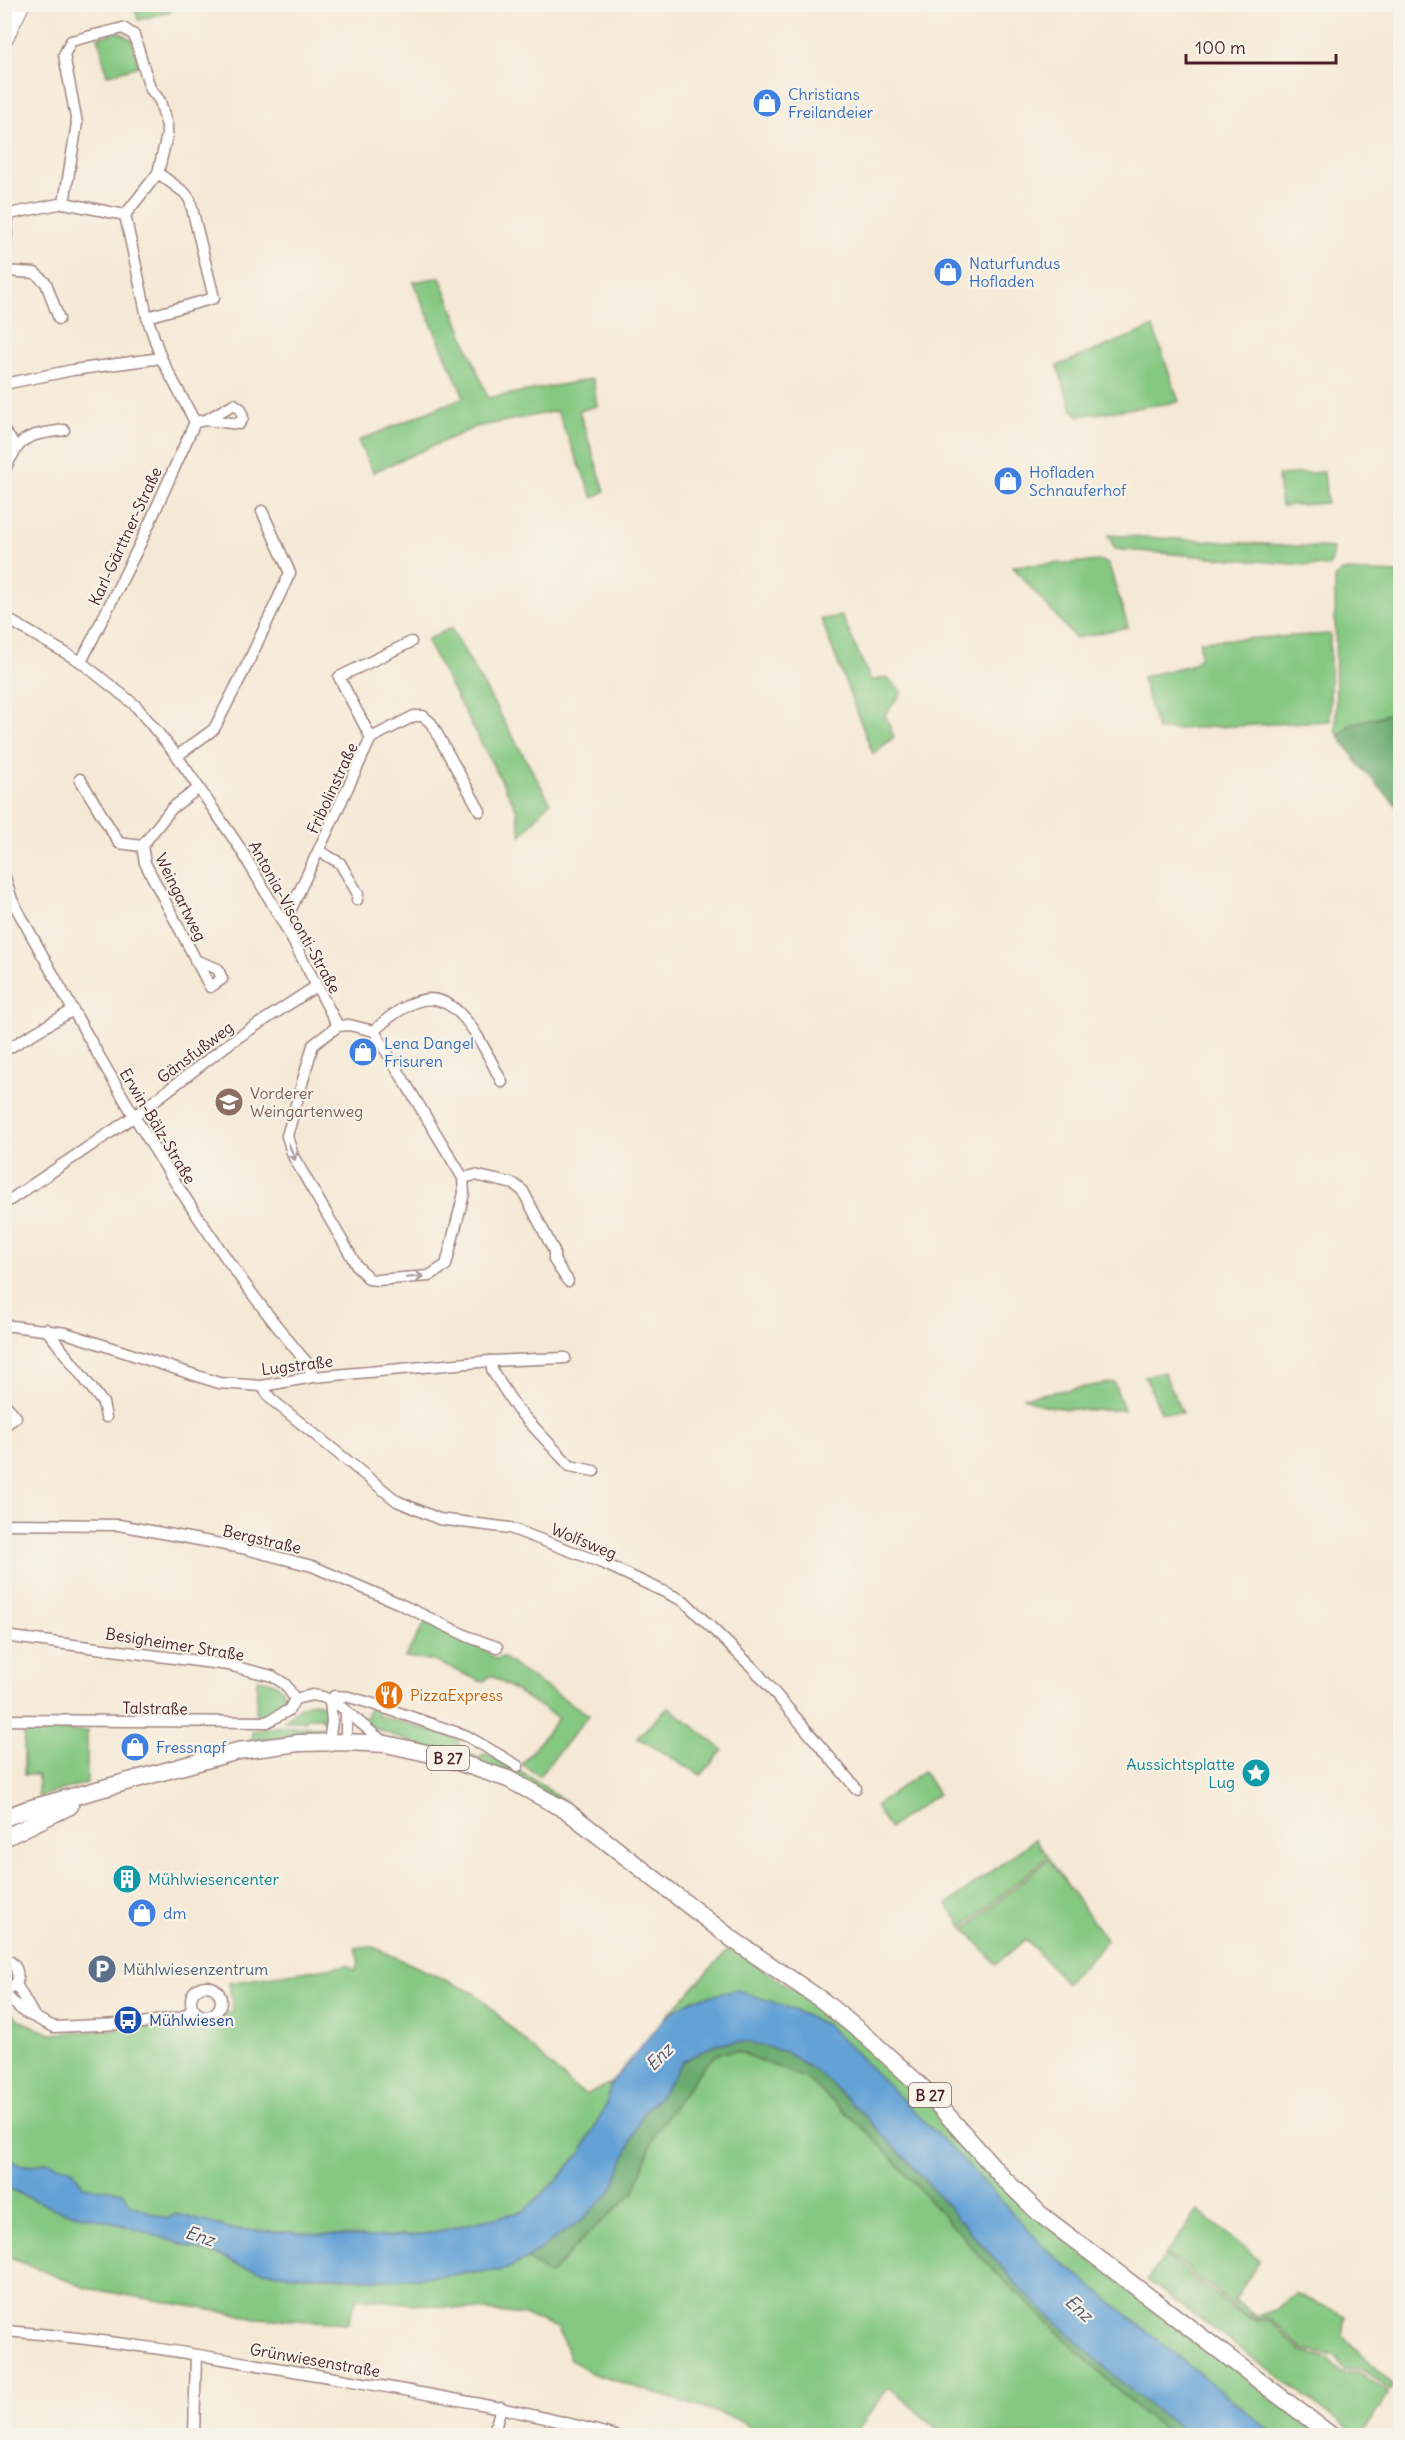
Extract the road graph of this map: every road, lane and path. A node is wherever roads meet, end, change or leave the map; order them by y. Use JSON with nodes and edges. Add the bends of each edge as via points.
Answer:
{"nodes":[{"id":1,"x":22,"y":4,"type":"edge"},
{"id":2,"x":4,"y":41,"type":"edge"},
{"id":3,"x":159,"y":173,"type":"junction"},
{"id":4,"x":64,"y":203,"type":"junction"},
{"id":5,"x":6,"y":215,"type":"edge"},
{"id":6,"x":125,"y":215,"type":"junction"},
{"id":7,"x":5,"y":271,"type":"edge"},
{"id":8,"x":147,"y":318,"type":"junction"},
{"id":9,"x":59,"y":319,"type":"dead end"},
{"id":10,"x":161,"y":358,"type":"junction"},
{"id":11,"x":4,"y":384,"type":"edge"},
{"id":12,"x":4,"y":430,"type":"edge"},
{"id":13,"x":64,"y":430,"type":"dead end"},
{"id":14,"x":16,"y":446,"type":"junction"},
{"id":15,"x":4,"y":471,"type":"edge"},
{"id":16,"x":262,"y":511,"type":"dead end"},
{"id":17,"x":4,"y":617,"type":"edge"},
{"id":18,"x":411,"y":642,"type":"dead end"},
{"id":19,"x":81,"y":662,"type":"junction"},
{"id":20,"x":371,"y":738,"type":"junction"},
{"id":21,"x":177,"y":756,"type":"junction"},
{"id":22,"x":80,"y":779,"type":"dead end"},
{"id":23,"x":199,"y":788,"type":"junction"},
{"id":24,"x":480,"y":812,"type":"dead end"},
{"id":25,"x":142,"y":846,"type":"junction"},
{"id":26,"x":320,"y":850,"type":"junction"},
{"id":27,"x":4,"y":874,"type":"edge"},
{"id":28,"x":357,"y":900,"type":"dead end"},
{"id":29,"x":8,"y":901,"type":"edge"},
{"id":30,"x":284,"y":924,"type":"junction"},
{"id":31,"x":195,"y":960,"type":"dead end"},
{"id":32,"x":315,"y":987,"type":"junction"},
{"id":33,"x":73,"y":1010,"type":"junction"},
{"id":34,"x":338,"y":1026,"type":"junction"},
{"id":35,"x":375,"y":1031,"type":"junction"},
{"id":36,"x":4,"y":1051,"type":"edge"},
{"id":37,"x":502,"y":1082,"type":"dead end"},
{"id":38,"x":133,"y":1117,"type":"junction"},
{"id":39,"x":463,"y":1178,"type":"junction"},
{"id":40,"x":5,"y":1201,"type":"edge"},
{"id":41,"x":568,"y":1281,"type":"dead end"},
{"id":42,"x":4,"y":1325,"type":"edge"},
{"id":43,"x":46,"y":1329,"type":"junction"},
{"id":44,"x":565,"y":1358,"type":"dead end"},
{"id":45,"x":489,"y":1361,"type":"junction"},
{"id":46,"x":313,"y":1377,"type":"junction"},
{"id":47,"x":261,"y":1386,"type":"junction"},
{"id":48,"x":4,"y":1403,"type":"edge"},
{"id":49,"x":106,"y":1417,"type":"dead end"},
{"id":50,"x":4,"y":1426,"type":"edge"},
{"id":51,"x":594,"y":1472,"type":"dead end"},
{"id":52,"x":4,"y":1524,"type":"edge"},
{"id":53,"x":4,"y":1636,"type":"edge"},
{"id":54,"x":496,"y":1647,"type":"dead end"},
{"id":55,"x":295,"y":1699,"type":"junction"},
{"id":56,"x":359,"y":1700,"type":"junction"},
{"id":57,"x":330,"y":1701,"type":"junction"},
{"id":58,"x":350,"y":1716,"type":"junction"},
{"id":59,"x":4,"y":1720,"type":"edge"},
{"id":60,"x":337,"y":1742,"type":"junction"},
{"id":61,"x":386,"y":1744,"type":"junction"},
{"id":62,"x":518,"y":1767,"type":"dead end"},
{"id":63,"x":115,"y":1786,"type":"junction"},
{"id":64,"x":856,"y":1788,"type":"dead end"},
{"id":65,"x":4,"y":1818,"type":"edge"},
{"id":66,"x":4,"y":1838,"type":"edge"},
{"id":67,"x":4,"y":1958,"type":"edge"},
{"id":68,"x":16,"y":1984,"type":"junction"},
{"id":69,"x":4,"y":1993,"type":"edge"},
{"id":70,"x":194,"y":2009,"type":"dead end"},
{"id":71,"x":34,"y":2016,"type":"junction"},
{"id":72,"x":4,"y":2331,"type":"edge"},
{"id":73,"x":196,"y":2355,"type":"junction"},
{"id":74,"x":501,"y":2407,"type":"junction"},
{"id":75,"x":194,"y":2436,"type":"edge"},
{"id":76,"x":493,"y":2436,"type":"edge"},
{"id":77,"x":616,"y":2436,"type":"edge"},
{"id":78,"x":1332,"y":2436,"type":"edge"}],
"edges":[{"from":1,"to":2,"type":"main road"},
{"from":3,"to":4,"type":"street","via":[[167,126],[160,101],[150,88],[134,35],[123,28],[71,41],[63,55],[77,123]]},
{"from":3,"to":6,"type":"street"},
{"from":3,"to":8,"type":"street","via":[[190,200],[214,298]]},
{"from":4,"to":5,"type":"street"},
{"from":4,"to":6,"type":"street"},
{"from":5,"to":7,"type":"street"},
{"from":6,"to":8,"type":"street","name":"Karl-Gärttner-Straße"},
{"from":7,"to":9,"type":"street","via":[[35,273],[46,283]]},
{"from":8,"to":10,"type":"street","name":"Karl-Gärttner-Straße"},
{"from":10,"to":11,"type":"street"},
{"from":10,"to":19,"type":"street","name":"Karl-Gärttner-Straße","via":[[201,421]]},
{"from":12,"to":14,"type":"street"},
{"from":13,"to":14,"type":"street","via":[[30,435]]},
{"from":14,"to":15,"type":"street"},
{"from":16,"to":21,"type":"street","via":[[290,573],[214,729]]},
{"from":17,"to":19,"type":"street","name":"Antonia-Visconti-Straße"},
{"from":18,"to":20,"type":"street","name":"Fribolinstraße","via":[[339,677]]},
{"from":19,"to":21,"type":"street","name":"Antonia-Visconti-Straße","via":[[135,705]]},
{"from":20,"to":24,"type":"street","name":"Fribolinstraße","via":[[414,716],[423,716],[431,723]]},
{"from":20,"to":26,"type":"street","name":"Fribolinstraße"},
{"from":21,"to":23,"type":"street","name":"Antonia-Visconti-Straße"},
{"from":22,"to":25,"type":"street","name":"Weingartweg","via":[[119,843]]},
{"from":23,"to":25,"type":"street","name":"Weingartweg","via":[[172,808]]},
{"from":23,"to":30,"type":"street","name":"Antonia-Visconti-Straße"},
{"from":25,"to":31,"type":"street","name":"Weingartweg","via":[[145,863]]},
{"from":26,"to":28,"type":"street","name":"Fribolinstraße","via":[[340,863],[358,894]]},
{"from":26,"to":30,"type":"street","name":"Fribolinstraße"},
{"from":27,"to":29,"type":"street","name":"Erwin-Bälz-Straße"},
{"from":29,"to":33,"type":"street","name":"Erwin-Bälz-Straße"},
{"from":30,"to":32,"type":"street","name":"Antonia-Visconti-Straße"},
{"from":32,"to":34,"type":"street","name":"Antonia-Visconti-Straße"},
{"from":32,"to":38,"type":"street","name":"Gänsfußweg","via":[[231,1042]]},
{"from":33,"to":36,"type":"street"},
{"from":33,"to":38,"type":"street","name":"Erwin-Bälz-Straße"},
{"from":34,"to":35,"type":"street"},
{"from":34,"to":39,"type":"street","one_way":true,"via":[[314,1045],[287,1136],[292,1156],[357,1266],[369,1279],[429,1276],[446,1265],[464,1193]]},
{"from":35,"to":37,"type":"street","via":[[387,1017],[419,999],[436,999],[454,1006],[464,1016]]},
{"from":35,"to":39,"type":"street"},
{"from":38,"to":40,"type":"street","name":"Gänsfußweg"},
{"from":38,"to":46,"type":"street","name":"Erwin-Bälz-Straße","via":[[213,1242],[308,1364]]},
{"from":39,"to":41,"type":"street","via":[[475,1175],[514,1184],[523,1191],[554,1251],[554,1260]]},
{"from":42,"to":43,"type":"street","name":"Lugstraße"},
{"from":43,"to":47,"type":"street","name":"Lugstraße","via":[[219,1383]]},
{"from":43,"to":49,"type":"street","via":[[103,1404]]},
{"from":44,"to":45,"type":"street","name":"Lugstraße"},
{"from":45,"to":46,"type":"street","name":"Lugstraße"},
{"from":45,"to":51,"type":"street","via":[[517,1409],[562,1458],[570,1466]]},
{"from":46,"to":47,"type":"street","name":"Lugstraße"},
{"from":47,"to":64,"type":"street","name":"Wolfsweg","via":[[271,1399],[397,1501],[439,1519],[510,1528],[605,1564],[684,1601],[755,1670]]},
{"from":48,"to":50,"type":"street","via":[[16,1417]]},
{"from":52,"to":54,"type":"street","name":"Bergstraße","via":[[119,1525],[242,1548],[312,1566]]},
{"from":53,"to":55,"type":"street","name":"Besigheimer Straße","via":[[228,1665],[272,1676],[285,1684]]},
{"from":55,"to":57,"type":"street","via":[[317,1695]]},
{"from":55,"to":59,"type":"street","name":"Talstraße","via":[[289,1710],[267,1722]]},
{"from":56,"to":57,"type":"street","via":[[339,1695]]},
{"from":56,"to":58,"type":"street"},
{"from":56,"to":62,"type":"street","via":[[468,1736]]},
{"from":57,"to":58,"type":"street"},
{"from":57,"to":60,"type":"street"},
{"from":58,"to":60,"type":"street"},
{"from":58,"to":61,"type":"street"},
{"from":60,"to":61,"type":"main road","number":"B 27"},
{"from":60,"to":63,"type":"main road","number":"B 27","via":[[238,1751]]},
{"from":61,"to":78,"type":"main road","number":"B 27","via":[[440,1756],[508,1779],[546,1798],[605,1839],[732,1939],[823,2001],[890,2056],[1048,2221]]},
{"from":63,"to":65,"type":"main road","number":"B 27"},
{"from":63,"to":66,"type":"main road","number":"B 27"},
{"from":67,"to":68,"type":"street","via":[[16,1967]]},
{"from":68,"to":69,"type":"street"},
{"from":68,"to":71,"type":"street"},
{"from":69,"to":71,"type":"street"},
{"from":70,"to":71,"type":"street","via":[[182,2017],[78,2027],[54,2027]]},
{"from":72,"to":73,"type":"street","name":"Grünwiesenstraße"},
{"from":73,"to":74,"type":"street","name":"Grünwiesenstraße"},
{"from":73,"to":75,"type":"street"},
{"from":74,"to":76,"type":"street"},
{"from":74,"to":77,"type":"street","name":"Grünwiesenstraße"}]}
